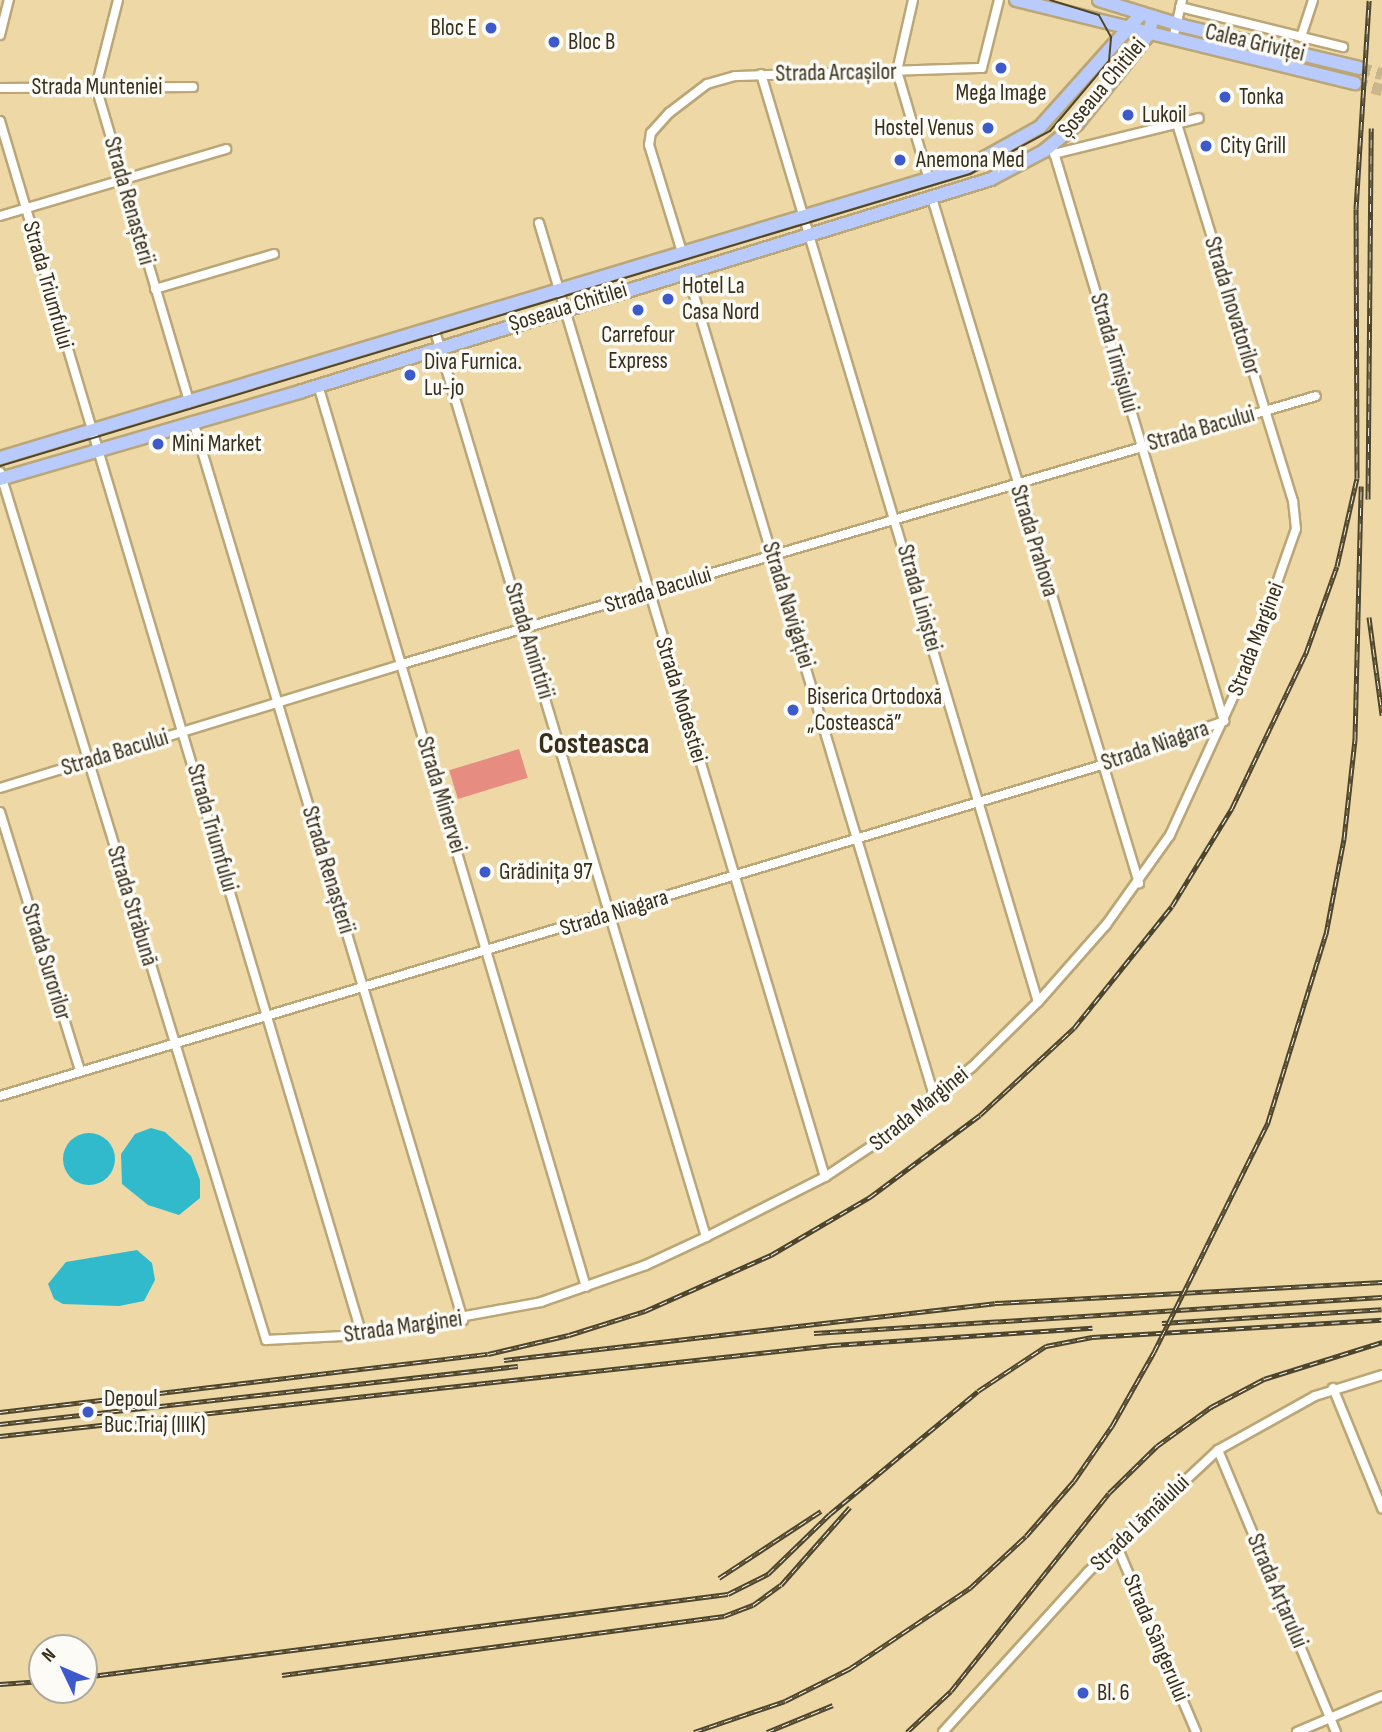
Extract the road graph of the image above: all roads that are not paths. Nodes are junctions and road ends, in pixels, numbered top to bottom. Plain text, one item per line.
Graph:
1 (9, 0) edge
2 (118, 0) edge
3 (914, 0) edge
4 (999, 0) edge
5 (1016, 0) edge
6 (1099, 0) edge
7 (1313, 0) edge
8 (1181, 3) edge
9 (1147, 15) junction
10 (1176, 24) junction
11 (1125, 29) junction
12 (0, 35) edge
13 (1149, 36) junction
14 (1301, 37) junction
15 (1173, 39) junction
16 (1343, 47) dead end
17 (1359, 68) tunnel mouth
18 (897, 71) junction
19 (761, 74) junction
20 (1355, 82) tunnel mouth
21 (96, 87) junction
22 (193, 87) dead end
23 (0, 88) edge
24 (1199, 118) dead end
25 (0, 121) edge
26 (1177, 124) junction
27 (226, 149) dead end
28 (1053, 150) junction
29 (123, 180) junction
30 (929, 180) junction
31 (932, 198) junction
32 (26, 208) junction
33 (0, 216) edge
34 (804, 217) junction
35 (539, 223) dead end
36 (810, 236) junction
37 (682, 253) junction
38 (274, 254) dead end
39 (687, 272) junction
40 (155, 289) junction
41 (559, 291) junction
42 (564, 308) junction
43 (434, 328) junction
44 (440, 347) junction
45 (318, 386) junction
46 (1316, 396) dead end
47 (189, 401) junction
48 (1264, 410) junction
49 (193, 421) junction
50 (92, 431) junction
51 (1141, 446) junction
52 (97, 449) junction
53 (0, 458) edge
54 (1, 476) edge
55 (1016, 483) junction
56 (896, 519) junction
57 (1296, 529) joint
58 (774, 555) junction
59 (648, 593) junction
60 (525, 628) junction
61 (402, 664) junction
62 (277, 702) junction
63 (1224, 721) junction
64 (183, 732) junction
65 (87, 762) junction
66 (1102, 765) junction
67 (0, 788) edge
68 (979, 801) junction
69 (0, 812) edge
70 (857, 837) junction
71 (735, 876) junction
72 (1139, 883) junction
73 (611, 913) junction
74 (488, 952) junction
75 (364, 988) junction
76 (1038, 1002) junction
77 (268, 1016) junction
78 (175, 1044) junction
79 (80, 1071) junction
80 (0, 1096) edge
81 (935, 1100) junction
82 (825, 1177) junction
83 (706, 1237) junction
84 (586, 1287) junction
85 (463, 1320) junction
86 (362, 1335) junction
87 (266, 1340) joint
88 (1382, 1375) edge
89 (1333, 1388) junction
90 (1218, 1451) junction
91 (1382, 1507) edge
92 (1116, 1544) junction
93 (1382, 1696) edge
94 (1330, 1718) junction
95 (943, 1732) edge
96 (1196, 1732) edge
97 (1297, 1732) edge
98 (1336, 1732) edge

1 - 12 street
2 - 21 street
3 - 18 street
4 - 18 street, Strada Arcașilor
5 - 11 main road, Calea Griviței
6 - 9 main road, Calea Griviței
7 - 14 street
8 - 10 street
8 - 14 street
9 - 10 main road, Calea Griviței
9 - 11 main road, Șoseaua Chitilei
9 - 13 main road, Șoseaua Chitilei
10 - 15 street
10 - 17 main road, Calea Griviței
11 - 13 main road, Calea Griviței
11 - 30 main road, Șoseaua Chitilei
13 - 15 main road, Calea Griviței
13 - 28 main road, Șoseaua Chitilei
14 - 16 street
15 - 20 main road, Calea Griviței
18 - 19 street, Strada Arcașilor
18 - 30 street
19 - 34 street
19 - 37 street, Strada Arcașilor
21 - 22 street, Strada Munteniei
21 - 23 street, Strada Munteniei
21 - 29 street, Strada Renașterii
24 - 26 street, Șoseaua Chitilei
25 - 32 street, Strada Triumfului
26 - 28 street, Șoseaua Chitilei
26 - 48 street, Strada Inovatorilor
27 - 29 street
28 - 31 main road, Șoseaua Chitilei
28 - 51 street, Strada Timișului
29 - 32 street
29 - 40 street, Strada Renașterii
30 - 34 main road, Șoseaua Chitilei
31 - 36 main road, Șoseaua Chitilei
31 - 55 street, Strada Prahova
32 - 33 street
32 - 50 street, Strada Triumfului
34 - 36 street, Strada Liniștei
34 - 37 main road, Șoseaua Chitilei
35 - 41 street, Strada Modestiei
36 - 39 main road, Șoseaua Chitilei
36 - 56 street, Strada Liniștei
37 - 41 main road, Șoseaua Chitilei
38 - 40 street
39 - 42 main road, Șoseaua Chitilei
39 - 58 street, Strada Navigației
40 - 47 street, Strada Renașterii
41 - 42 street, Strada Modestiei
41 - 43 main road, Șoseaua Chitilei
42 - 44 main road, Șoseaua Chitilei
42 - 59 street, Strada Modestiei
43 - 44 street, Strada Amintirii
43 - 47 main road, Șoseaua Chitilei
44 - 45 main road, Șoseaua Chitilei
44 - 60 street, Strada Amintirii
45 - 49 main road, Șoseaua Chitilei
45 - 61 street, Strada Minervei
46 - 48 street, Strada Bacului
47 - 50 main road, Șoseaua Chitilei
48 - 51 street, Strada Bacului
48 - 57 street, Strada Inovatorilor
49 - 52 main road, Șoseaua Chitilei
49 - 62 street, Strada Renașterii
50 - 52 street, Strada Triumfului
50 - 53 main road, Șoseaua Chitilei
51 - 55 street, Strada Bacului
51 - 63 street, Strada Timișului
52 - 54 main road, Șoseaua Chitilei
52 - 64 street, Strada Triumfului
54 - 65 street, Strada Străbună
55 - 56 street, Strada Bacului
55 - 66 street, Strada Prahova
56 - 58 street, Strada Bacului
56 - 68 street, Strada Liniștei
57 - 63 street, Strada Marginei
58 - 59 street, Strada Bacului
58 - 70 street, Strada Navigației
59 - 60 street, Strada Bacului
59 - 71 street, Strada Modestiei
60 - 61 street, Strada Bacului
60 - 73 street, Strada Amintirii
61 - 62 street, Strada Bacului
61 - 74 street, Strada Minervei
62 - 64 street, Strada Bacului
62 - 75 street, Strada Renașterii
63 - 66 street, Strada Niagara
63 - 72 street, Strada Marginei
64 - 65 street, Strada Bacului
64 - 77 street, Strada Triumfului
65 - 67 street, Strada Bacului
65 - 78 street, Strada Străbună
66 - 68 street, Strada Niagara
66 - 72 street, Strada Prahova
68 - 70 street, Strada Niagara
68 - 76 street, Strada Liniștei
69 - 79 street, Strada Surorilor
70 - 71 street, Strada Niagara
70 - 81 street, Strada Navigației
71 - 73 street, Strada Niagara
71 - 82 street, Strada Modestiei
72 - 76 street, Strada Marginei
73 - 74 street, Strada Niagara
73 - 83 street, Strada Amintirii
74 - 75 street, Strada Niagara
74 - 84 street, Strada Minervei
75 - 77 street, Strada Niagara
75 - 85 street, Strada Renașterii
76 - 81 street, Strada Marginei
77 - 78 street, Strada Niagara
77 - 86 street, Strada Triumfului
78 - 79 street, Strada Niagara
78 - 87 street, Strada Străbună
79 - 80 street, Strada Niagara
81 - 82 street, Strada Marginei
82 - 83 street, Strada Marginei
83 - 84 street, Strada Marginei
84 - 85 street, Strada Marginei
85 - 86 street, Strada Marginei
86 - 87 street, Strada Marginei
88 - 89 street, Strada Lămâiului
89 - 90 street, Strada Lămâiului
89 - 91 street
90 - 92 street, Strada Lămâiului
90 - 94 street, Strada Arțarului
92 - 95 street, Strada Lămâiului
92 - 96 street, Strada Sângerului
93 - 94 street
94 - 97 street
94 - 98 street, Strada Arțarului

